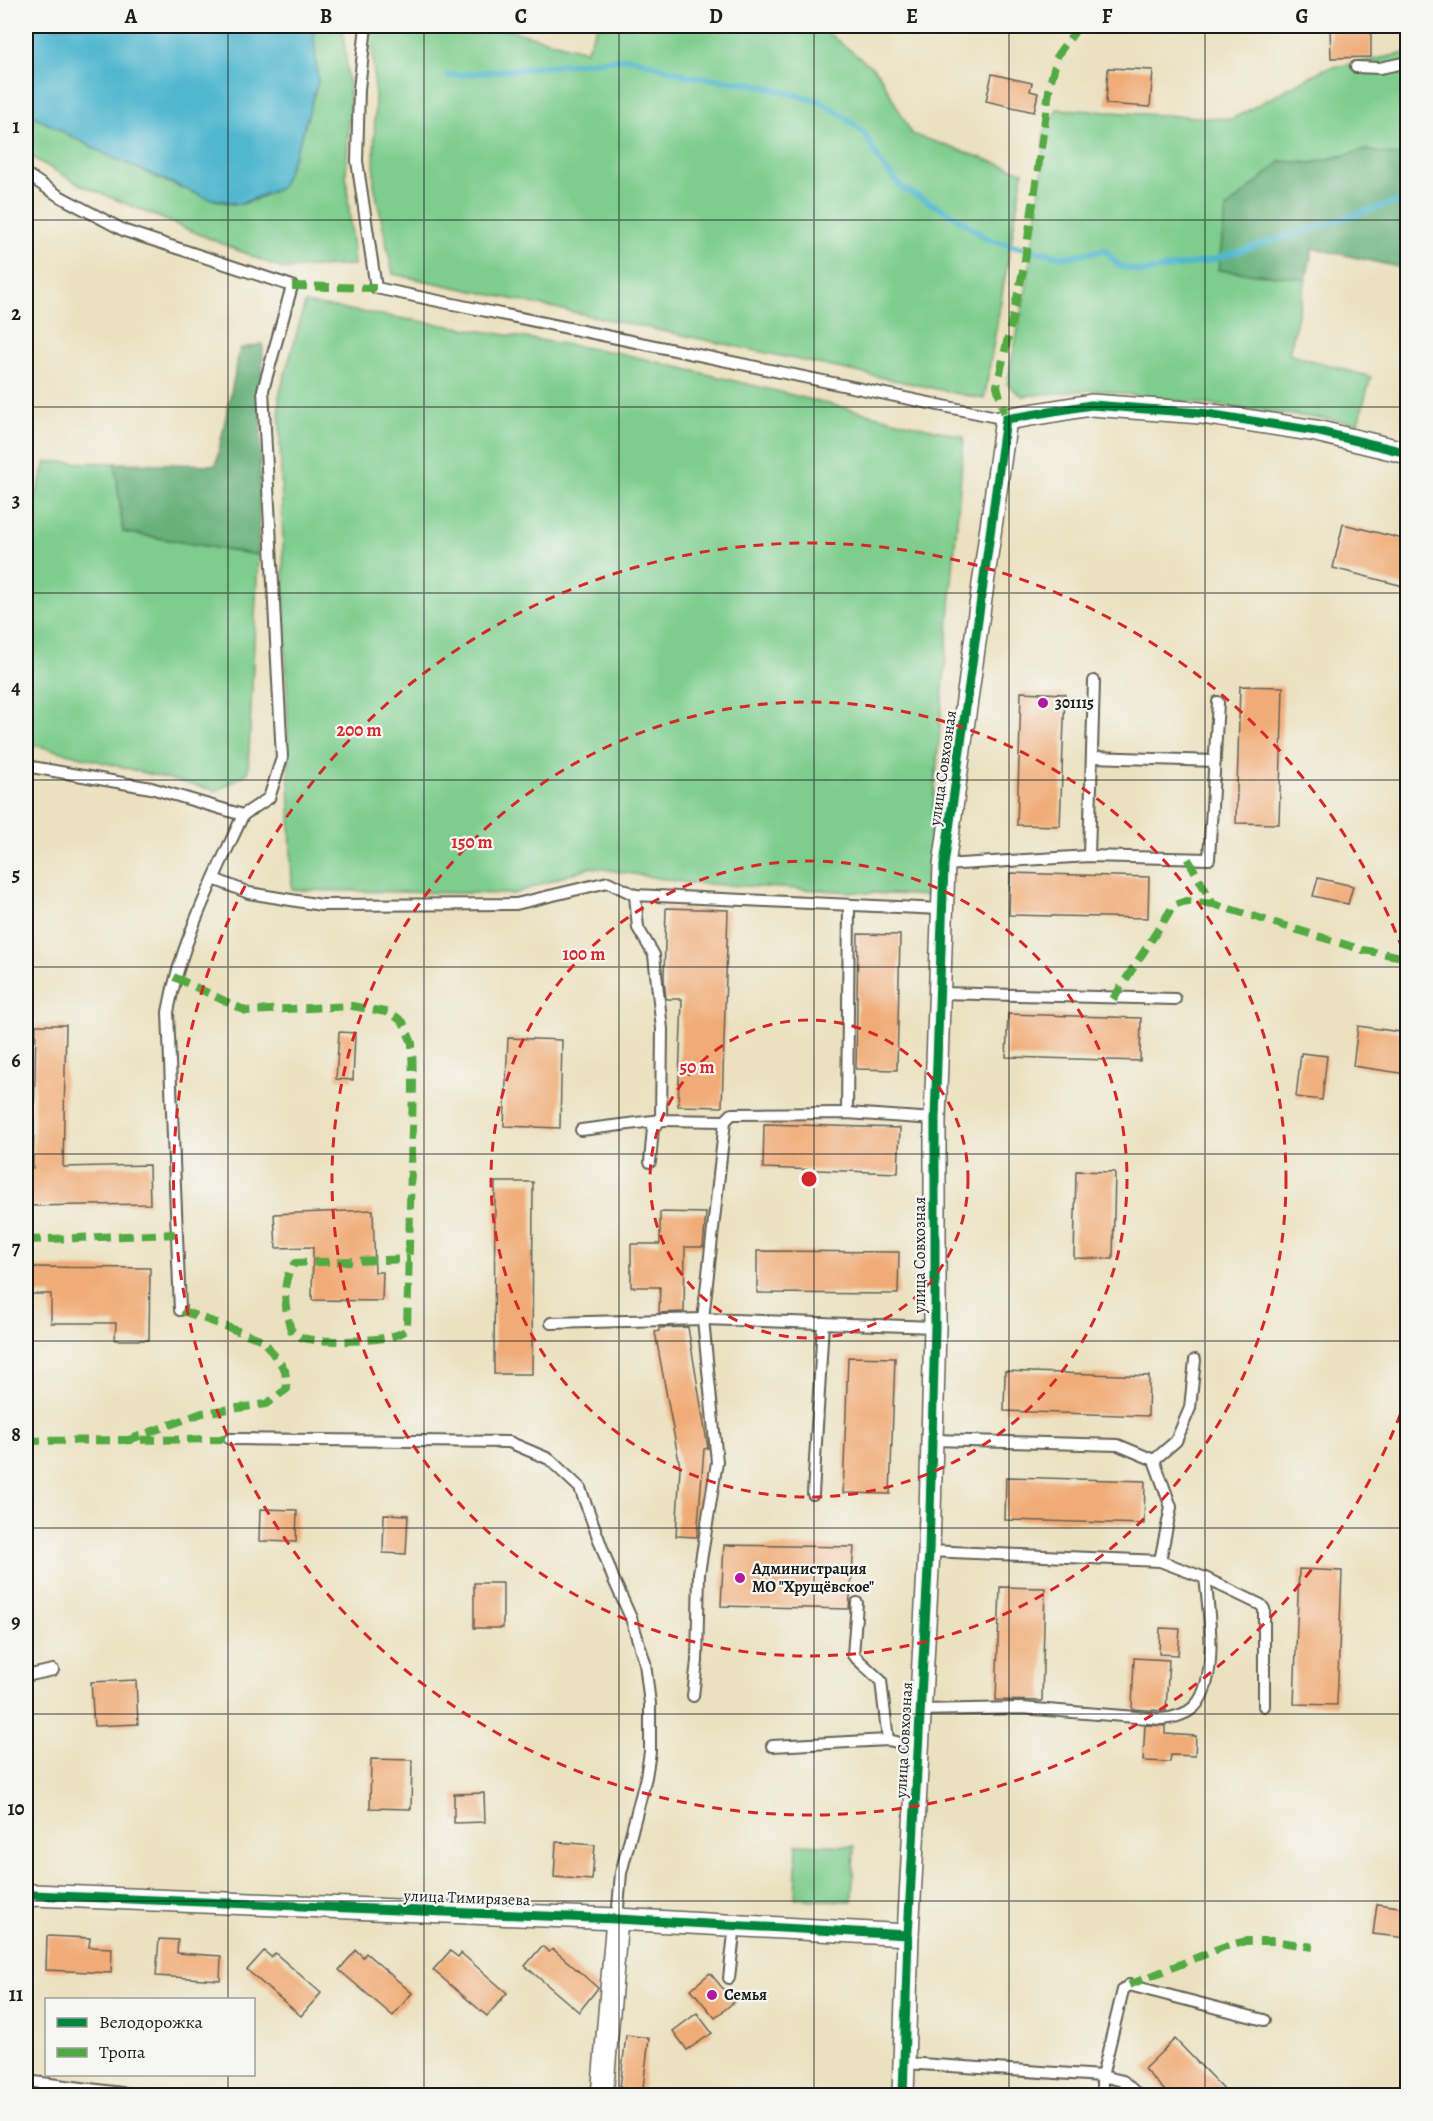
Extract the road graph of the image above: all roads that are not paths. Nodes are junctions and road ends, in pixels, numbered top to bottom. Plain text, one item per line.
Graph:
1 (366, 26) edge
2 (1407, 62) edge
3 (1356, 67) dead end
4 (26, 174) edge
5 (1006, 419) junction
6 (1407, 453) edge
7 (1094, 681) dead end
8 (1218, 702) dead end
9 (1092, 757) junction
10 (1215, 761) junction
11 (26, 766) edge
12 (243, 815) junction
13 (1089, 856) junction
14 (944, 865) junction
15 (214, 879) junction
16 (636, 895) junction
17 (849, 905) junction
18 (941, 909) junction
19 (941, 993) junction
20 (1175, 999) dead end
21 (847, 1113) junction
22 (935, 1119) junction
23 (661, 1120) junction
24 (725, 1121) junction
25 (582, 1130) dead end
26 (650, 1162) dead end
27 (180, 1311) dead end
28 (703, 1319) junction
29 (551, 1323) dead end
30 (823, 1323) junction
31 (935, 1327) junction
32 (1195, 1360) dead end
33 (230, 1439) dead end
34 (932, 1440) junction
35 (1154, 1460) junction
36 (813, 1494) dead end
37 (929, 1551) junction
38 (1160, 1561) junction
39 (1204, 1578) junction
40 (857, 1603) dead end
41 (53, 1670) dead end
42 (26, 1676) edge
43 (693, 1696) dead end
44 (1264, 1707) dead end
45 (920, 1710) junction
46 (888, 1740) junction
47 (772, 1746) dead end
48 (918, 1747) junction
49 (26, 1898) edge
50 (617, 1919) junction
51 (735, 1926) junction
52 (908, 1935) junction
53 (729, 1978) dead end
54 (1264, 2020) dead end
55 (905, 2063) junction
56 (1102, 2076) junction
57 (26, 2081) edge
58 (145, 2096) edge
59 (602, 2096) edge
60 (903, 2096) edge
61 (1102, 2096) edge
62 (1139, 2096) edge

1 - 5 lane
2 - 3 lane
4 - 12 lane
5 - 6 street
5 - 14 street, улица Совхозная
7 - 9 lane
8 - 10 lane
9 - 10 lane
9 - 13 lane
10 - 13 lane
11 - 12 lane
12 - 15 lane
13 - 14 lane
14 - 18 street, улица Совхозная
15 - 16 lane
15 - 27 lane
16 - 17 lane
16 - 23 lane
17 - 18 lane
17 - 21 lane
18 - 19 street, улица Совхозная
19 - 20 lane
19 - 22 street, улица Совхозная
21 - 22 lane
21 - 24 lane
22 - 31 street, улица Совхозная
23 - 24 lane
23 - 25 lane
23 - 26 lane
24 - 28 lane
28 - 29 lane
28 - 30 lane
28 - 43 lane
30 - 31 lane
30 - 36 lane
31 - 34 street, улица Совхозная
32 - 35 lane
33 - 50 lane
34 - 35 lane
34 - 37 street, улица Совхозная
35 - 38 lane
37 - 38 lane
37 - 45 street, улица Совхозная
38 - 39 lane
39 - 44 lane
39 - 45 lane
40 - 46 lane
41 - 42 lane
45 - 48 street, улица Совхозная
46 - 47 lane
46 - 48 lane
48 - 52 street, улица Совхозная
49 - 50 street, улица Тимирязева
50 - 51 street, улица Тимирязева
50 - 59 street
51 - 52 street, улица Тимирязева
51 - 53 lane
52 - 55 street, улица Совхозная
54 - 56 lane
55 - 56 lane
55 - 60 street, улица Совхозная
56 - 61 lane
56 - 62 lane
57 - 58 lane

